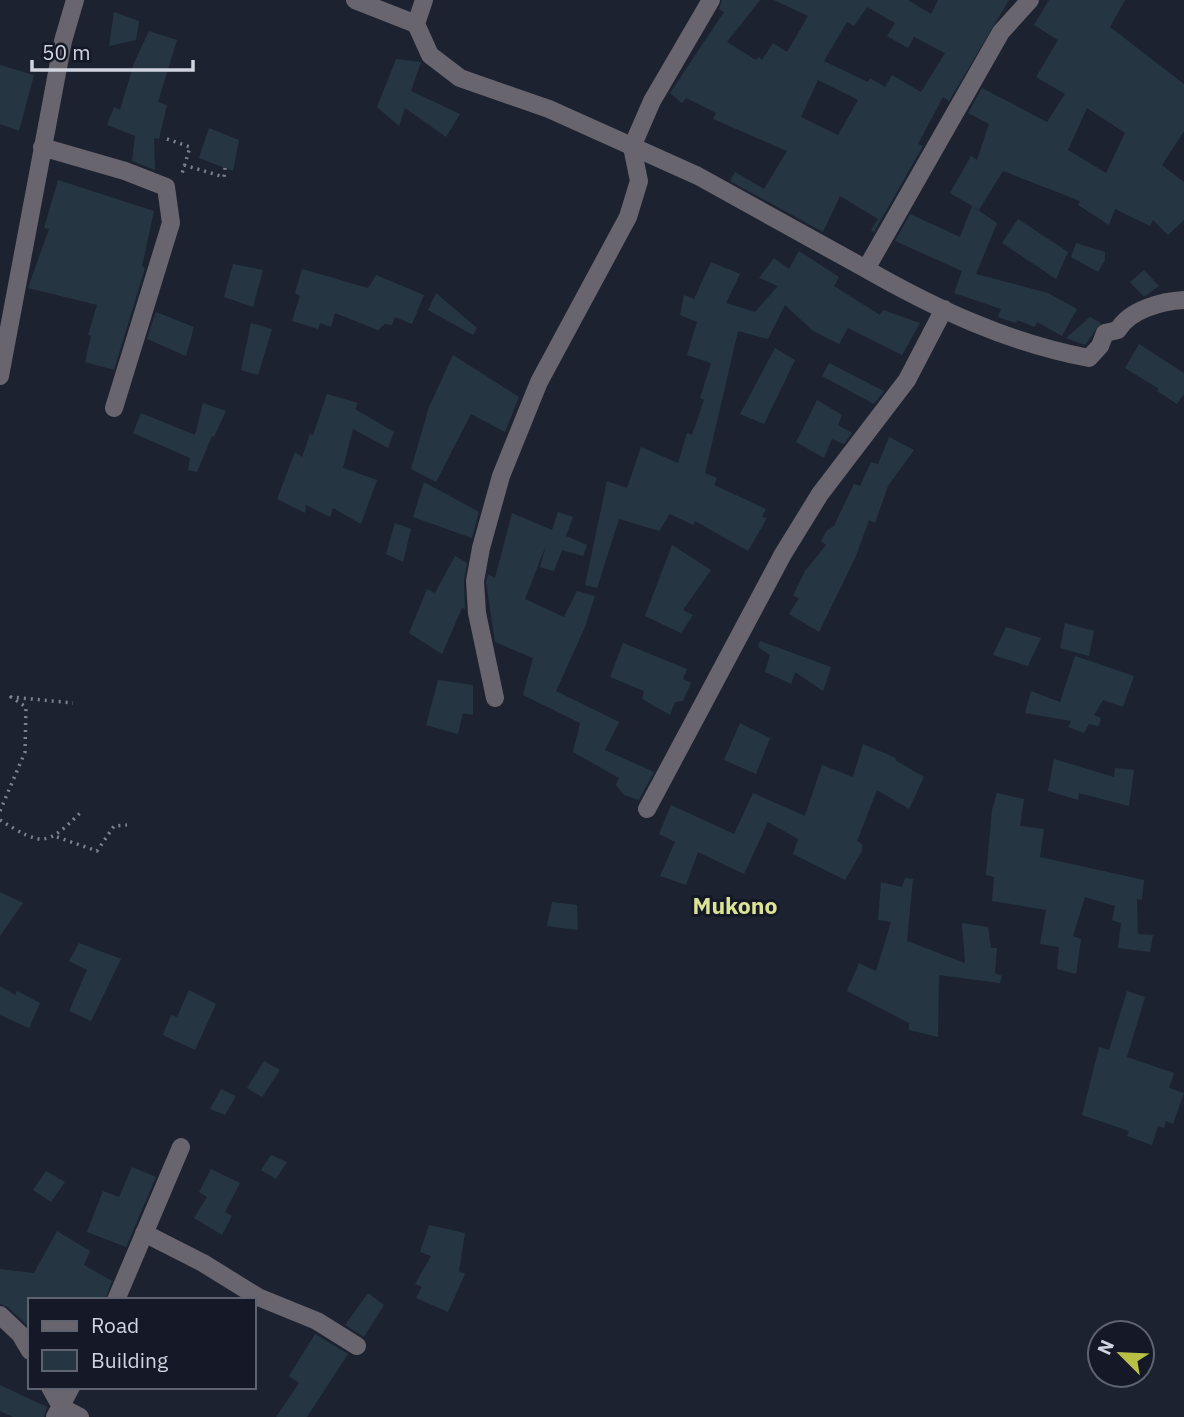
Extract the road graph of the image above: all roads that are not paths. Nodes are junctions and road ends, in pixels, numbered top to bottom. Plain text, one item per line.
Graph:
1 (75, 0) edge
2 (355, 0) edge
3 (424, 0) edge
4 (711, 0) edge
5 (1030, 0) edge
6 (416, 24) junction
7 (42, 147) junction
8 (632, 147) junction
9 (866, 269) junction
10 (1184, 300) edge
11 (944, 309) junction
12 (0, 376) edge
13 (114, 408) dead end
14 (495, 698) dead end
15 (647, 809) dead end
16 (181, 1147) dead end
17 (144, 1233) junction
18 (117, 1298) edge
19 (0, 1315) edge
20 (357, 1346) dead end
21 (28, 1348) edge
22 (51, 1389) edge
23 (70, 1389) edge
24 (58, 1412) edge
25 (80, 1417) edge

1 - 7 street
2 - 6 street
3 - 6 street
4 - 8 street
5 - 9 street
6 - 8 street
7 - 12 street
7 - 13 street
8 - 9 street
8 - 14 street
9 - 11 street
10 - 11 street
11 - 15 street
16 - 17 street
17 - 18 street
17 - 20 street
19 - 21 street
22 - 24 street
23 - 24 street
24 - 25 street

